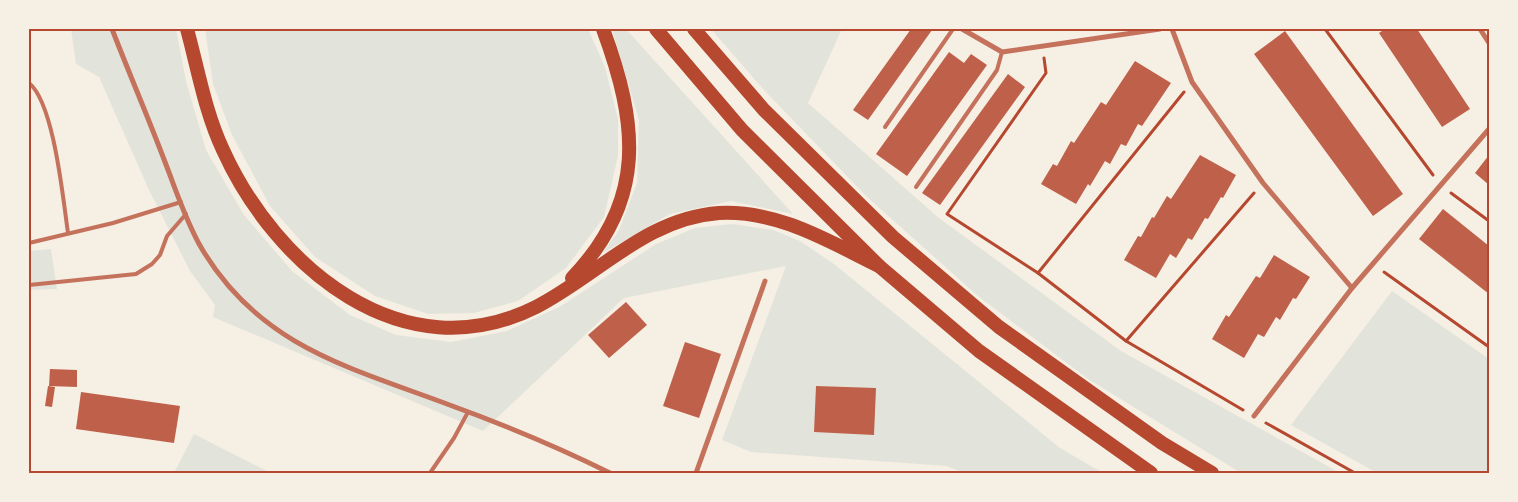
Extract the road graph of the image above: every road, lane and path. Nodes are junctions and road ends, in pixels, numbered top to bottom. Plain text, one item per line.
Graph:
1 (112, 29) edge
2 (187, 29) edge
3 (196, 29) edge
4 (603, 29) edge
5 (656, 29) edge
6 (694, 29) edge
7 (953, 29) edge
8 (962, 29) edge
9 (1160, 29) edge
10 (1172, 29) edge
11 (1325, 29) edge
12 (1480, 29) edge
13 (1489, 43) edge
14 (1043, 45) junction
15 (1002, 52) junction
16 (196, 63) junction
17 (1192, 82) junction
18 (29, 83) edge
19 (885, 127) dead end
20 (1489, 129) edge
21 (1263, 183) junction
22 (1440, 185) junction
23 (916, 187) dead end
24 (181, 202) junction
25 (186, 214) junction
26 (1489, 221) edge
27 (68, 233) junction
28 (29, 243) edge
29 (1372, 263) junction
30 (880, 266) junction
31 (1038, 273) junction
32 (765, 281) dead end
33 (29, 285) edge
34 (1352, 288) junction
35 (555, 296) junction
36 (1126, 341) junction
37 (1489, 347) edge
38 (468, 412) junction
39 (1254, 416) junction
40 (430, 473) edge
41 (610, 473) edge
42 (696, 473) edge
43 (1151, 473) edge
44 (1212, 473) edge
45 (1355, 473) edge

1 - 24 street
2 - 16 highway
3 - 16 highway
4 - 35 highway
5 - 30 highway
6 - 44 highway
7 - 19 lane
8 - 15 street
9 - 14 street
10 - 17 street
11 - 22 path
12 - 13 street
14 - 15 street
14 - 31 path
15 - 23 lane
16 - 35 highway
17 - 21 street
17 - 31 path
18 - 27 lane
20 - 22 street
21 - 34 street
21 - 36 path
22 - 26 path
22 - 29 street
24 - 25 street
24 - 27 lane
25 - 33 lane
25 - 38 street
27 - 28 lane
29 - 34 street
29 - 37 path
30 - 35 highway
30 - 43 highway
31 - 36 path
32 - 42 street
34 - 39 street
36 - 39 path
38 - 40 lane
38 - 41 street
39 - 45 path

